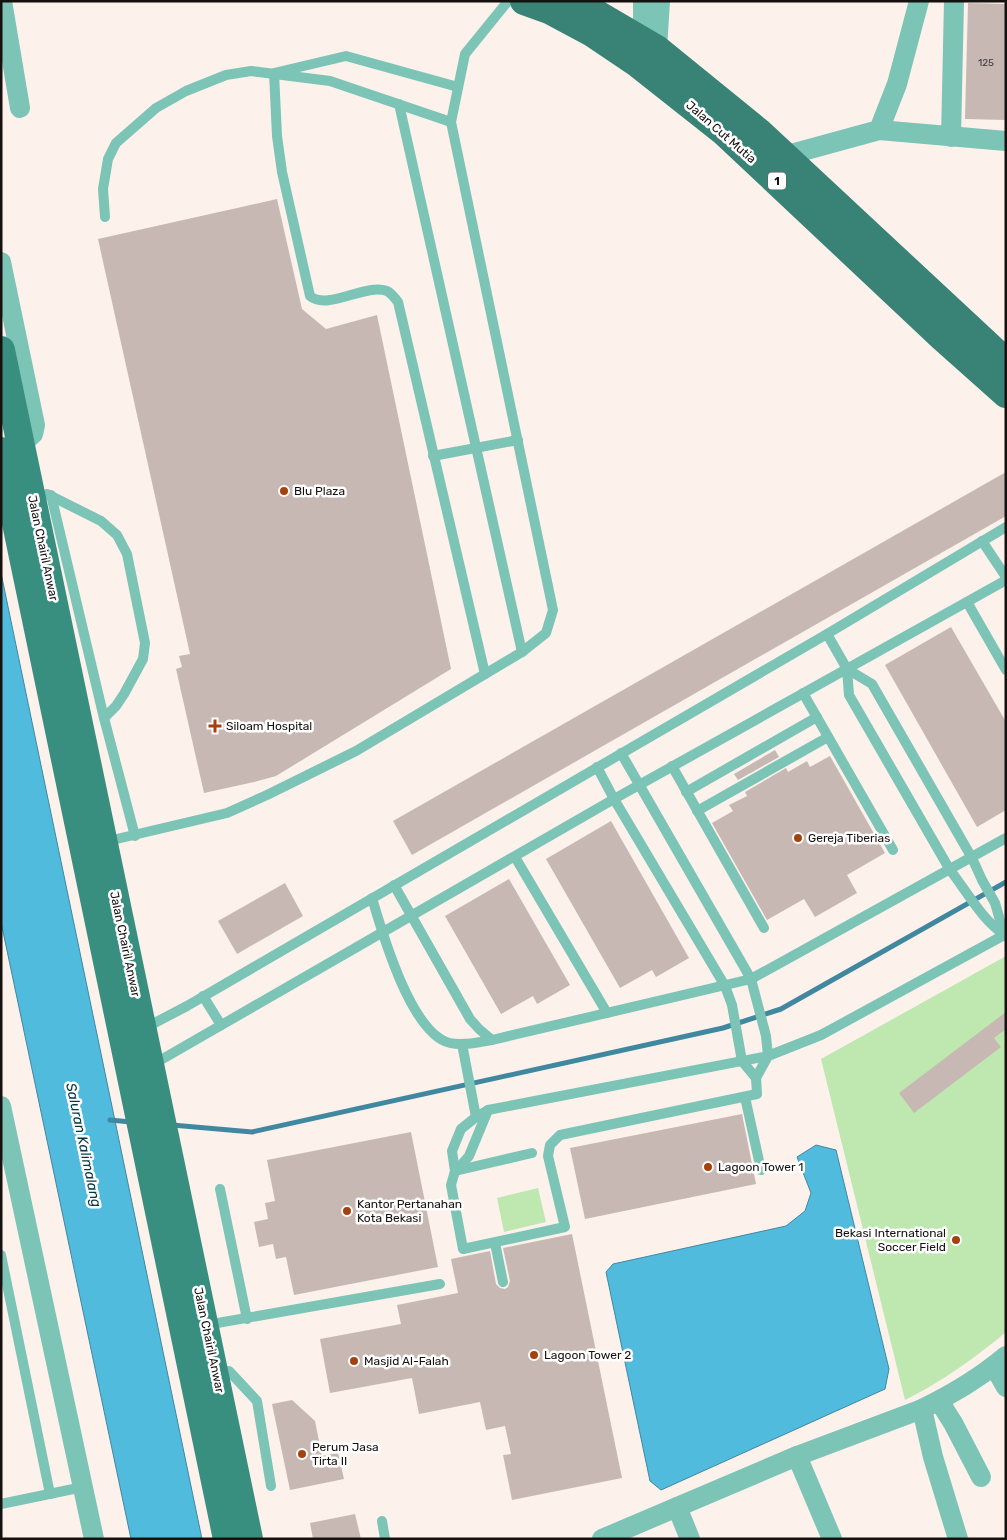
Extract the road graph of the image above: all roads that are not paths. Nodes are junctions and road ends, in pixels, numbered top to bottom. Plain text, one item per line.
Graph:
1 (2, 1) edge
2 (508, 1) edge
3 (524, 1) edge
4 (575, 1) edge
5 (644, 1) edge
6 (660, 1) edge
7 (919, 1) edge
8 (954, 1) edge
9 (650, 45) junction
10 (274, 74) junction
11 (458, 87) junction
12 (399, 104) junction
13 (20, 108) dead end
14 (451, 122) junction
15 (879, 130) junction
16 (951, 137) junction
17 (1006, 141) edge
18 (784, 156) junction
19 (105, 217) dead end
20 (1, 262) edge
21 (1, 350) edge
22 (1002, 354) edge
23 (1006, 394) edge
24 (518, 440) junction
25 (8, 449) edge
26 (476, 449) junction
27 (433, 456) junction
28 (40, 491) junction
29 (1006, 527) edge
30 (982, 541) junction
31 (1006, 578) edge
32 (967, 602) junction
33 (827, 634) junction
34 (522, 652) junction
35 (847, 669) junction
36 (1006, 670) edge
37 (485, 674) junction
38 (803, 693) junction
39 (817, 717) junction
40 (104, 718) junction
41 (828, 737) junction
42 (621, 753) junction
43 (672, 766) junction
44 (597, 767) junction
45 (639, 785) junction
46 (686, 792) junction
47 (614, 799) junction
48 (697, 811) junction
49 (135, 836) junction
50 (1006, 838) edge
51 (94, 845) junction
52 (893, 850) dead end
53 (516, 857) junction
54 (972, 858) junction
55 (950, 870) junction
56 (394, 885) junction
57 (372, 898) junction
58 (413, 915) junction
59 (764, 928) dead end
60 (382, 933) junction
61 (1005, 935) edge
62 (751, 979) junction
63 (725, 986) junction
64 (203, 996) junction
65 (607, 1013) junction
66 (220, 1025) junction
67 (143, 1029) junction
68 (492, 1040) junction
69 (462, 1044) junction
70 (768, 1056) junction
71 (742, 1061) junction
72 (151, 1066) junction
73 (756, 1078) junction
74 (744, 1097) junction
75 (146, 1098) junction
76 (1, 1106) edge
77 (488, 1110) junction
78 (476, 1116) junction
79 (532, 1153) dead end
80 (761, 1170) dead end
81 (455, 1171) junction
82 (220, 1189) dead end
83 (495, 1243) junction
84 (1, 1255) edge
85 (504, 1282) dead end
86 (440, 1284) dead end
87 (248, 1319) junction
88 (194, 1327) junction
89 (1000, 1361) edge
90 (216, 1374) junction
91 (1006, 1387) edge
92 (930, 1405) junction
93 (797, 1456) junction
94 (981, 1477) dead end
95 (271, 1486) dead end
96 (83, 1487) junction
97 (50, 1494) junction
98 (1, 1504) edge
99 (676, 1507) junction
100 (382, 1521) dead end
101 (94, 1539) edge
102 (227, 1539) edge
103 (249, 1539) edge
104 (385, 1539) edge
105 (602, 1539) edge
106 (690, 1539) edge
107 (832, 1539) edge
108 (958, 1539) edge

1 - 13 street
2 - 11 lane
3 - 23 highway, Jalan Cut Mutia / 1
4 - 9 highway, Jalan Cut Mutia / 1
5 - 9 street
6 - 9 street
7 - 15 street
8 - 16 street
9 - 18 highway, Jalan Cut Mutia / 1
10 - 11 lane
10 - 12 lane
10 - 19 lane
10 - 27 lane
11 - 14 lane
12 - 14 lane
12 - 26 lane
14 - 24 lane
15 - 16 street
15 - 18 street
16 - 17 street
18 - 22 highway, Jalan Cut Mutia / 1
20 - 25 street
21 - 25 main road, Jalan Chairil Anwar
24 - 26 lane
24 - 34 lane
25 - 28 main road, Jalan Chairil Anwar
25 - 51 main road, Jalan Chairil Anwar
26 - 27 lane
26 - 34 lane
27 - 37 lane
28 - 40 lane
28 - 40 lane
28 - 51 main road, Jalan Chairil Anwar
29 - 30 lane
30 - 31 lane
30 - 33 lane
31 - 32 lane
32 - 35 lane
32 - 36 lane
33 - 35 lane
33 - 42 lane
34 - 37 lane
35 - 38 lane
35 - 54 lane
35 - 55 lane
37 - 49 lane
38 - 39 lane
38 - 43 lane
39 - 41 lane
39 - 46 lane
40 - 49 lane
41 - 48 lane
41 - 52 lane
42 - 44 lane
42 - 45 lane
43 - 45 lane
43 - 46 lane
44 - 47 lane
44 - 56 lane
45 - 47 lane
45 - 62 lane
46 - 48 lane
47 - 53 lane
47 - 63 lane
48 - 59 lane
49 - 51 lane
50 - 54 lane
51 - 67 main road, Jalan Chairil Anwar
51 - 75 main road, Jalan Chairil Anwar
53 - 58 lane
53 - 65 lane
54 - 55 lane
54 - 61 lane
55 - 61 lane
55 - 62 lane
56 - 57 lane
56 - 58 lane
57 - 60 lane
57 - 64 lane
58 - 60 lane
58 - 68 lane
60 - 66 lane
60 - 69 lane
61 - 70 lane
62 - 63 lane
62 - 70 lane
63 - 65 lane
63 - 71 lane
64 - 66 lane
64 - 67 lane
65 - 68 lane
66 - 72 lane
67 - 72 main road, Jalan Chairil Anwar
68 - 69 lane
69 - 78 lane
70 - 71 lane
70 - 73 lane
71 - 73 lane
71 - 77 lane
72 - 75 main road, Jalan Chairil Anwar
73 - 74 lane
74 - 80 lane
74 - 83 lane
75 - 88 main road, Jalan Chairil Anwar
76 - 96 street
77 - 78 lane
77 - 81 lane
78 - 81 lane
79 - 81 lane
81 - 83 lane
82 - 87 lane
83 - 85 lane
84 - 97 lane
86 - 87 lane
87 - 88 lane
88 - 90 main road, Jalan Chairil Anwar
88 - 102 main road, Jalan Chairil Anwar
89 - 91 street
89 - 92 street
90 - 95 lane
90 - 103 main road, Jalan Chairil Anwar
92 - 93 street
92 - 94 street
92 - 108 street
93 - 99 street
93 - 107 street
96 - 97 lane
96 - 101 street
97 - 98 lane
99 - 105 street
99 - 106 street
100 - 104 lane

